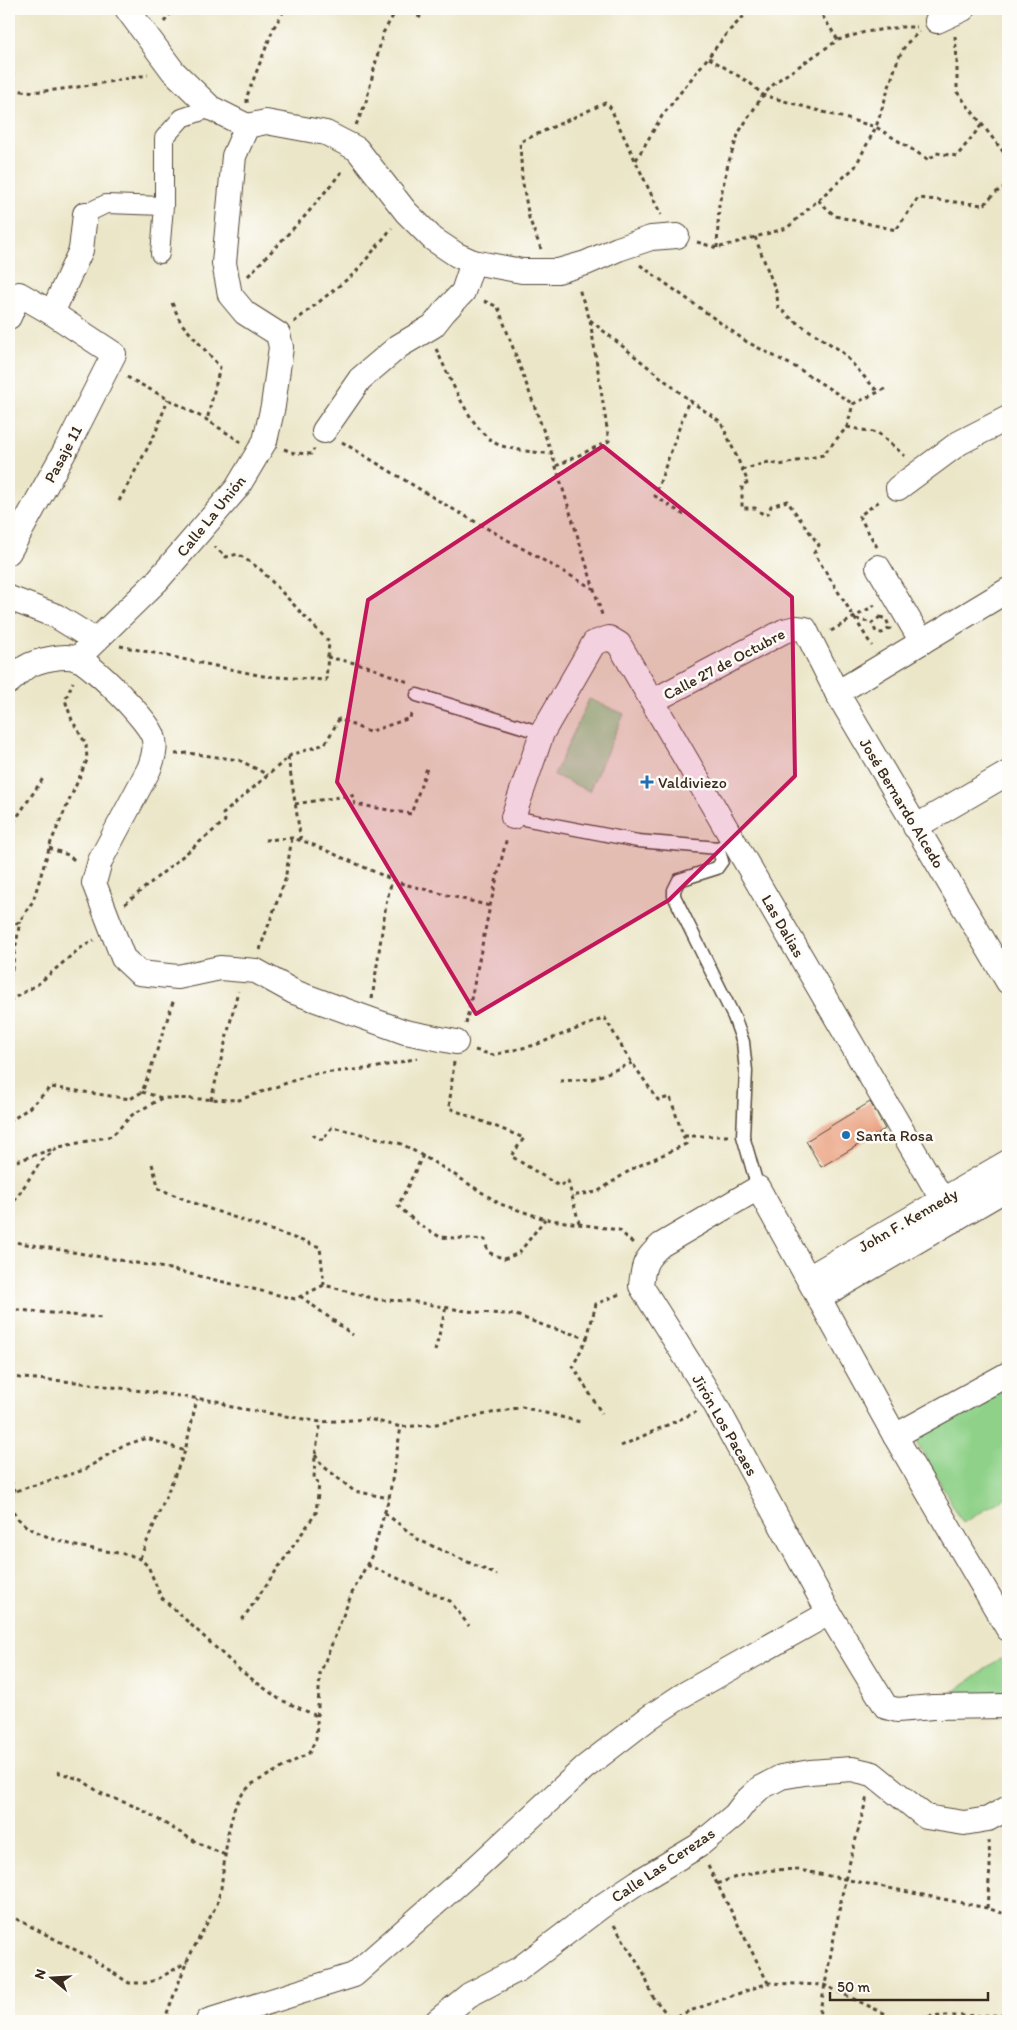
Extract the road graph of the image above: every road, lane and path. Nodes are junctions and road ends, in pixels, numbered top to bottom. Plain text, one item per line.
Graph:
1 (11, 9) edge
2 (126, 9) edge
3 (285, 9) edge
4 (396, 9) edge
5 (403, 9) edge
6 (751, 9) edge
7 (818, 9) edge
8 (951, 15) edge
9 (424, 19) dead end
10 (838, 40) junction
11 (709, 58) junction
12 (173, 71) junction
13 (763, 95) junction
14 (211, 108) junction
15 (983, 123) junction
16 (247, 126) junction
17 (876, 127) junction
18 (353, 148) junction
19 (1008, 158) edge
20 (636, 161) junction
21 (1008, 185) edge
22 (818, 200) junction
23 (164, 206) junction
24 (406, 212) junction
25 (86, 214) joint
26 (674, 236) joint
27 (755, 237) junction
28 (618, 249) junction
29 (160, 254) dead end
30 (225, 256) junction
31 (474, 262) junction
32 (561, 269) junction
33 (463, 292) junction
34 (172, 303) dead end
35 (52, 313) junction
36 (9, 317) edge
37 (590, 320) junction
38 (427, 330) junction
39 (278, 334) junction
40 (111, 361) junction
41 (885, 389) dead end
42 (878, 392) junction
43 (168, 399) junction
44 (689, 400) junction
45 (853, 404) junction
46 (1008, 418) edge
47 (207, 420) junction
48 (847, 427) junction
49 (324, 431) junction
50 (262, 447) junction
51 (552, 454) junction
52 (556, 466) junction
53 (742, 470) junction
54 (921, 471) junction
55 (898, 488) joint
56 (118, 501) dead end
57 (684, 515) dead end
58 (199, 533) junction
59 (9, 552) edge
60 (878, 567) joint
61 (594, 589) junction
62 (1008, 590) edge
63 (9, 598) edge
64 (878, 603) dead end
65 (855, 618) junction
66 (872, 623) junction
67 (796, 628) joint
68 (830, 632) dead end
69 (608, 638) junction
70 (96, 640) junction
71 (922, 642) junction
72 (327, 658) junction
73 (82, 662) junction
74 (884, 664) junction
75 (9, 682) edge
76 (836, 693) junction
77 (417, 695) junction
78 (653, 701) junction
79 (542, 733) junction
80 (154, 755) junction
81 (288, 757) junction
82 (428, 765) dead end
83 (1008, 773) edge
84 (268, 775) junction
85 (44, 777) dead end
86 (295, 804) junction
87 (512, 817) junction
88 (915, 827) junction
89 (9, 829) edge
90 (292, 838) junction
91 (266, 840) dead end
92 (301, 841) junction
93 (725, 844) junction
94 (49, 848) junction
95 (392, 880) junction
96 (94, 883) junction
97 (490, 906) junction
98 (20, 921) junction
99 (110, 924) junction
100 (9, 929) edge
101 (256, 971) junction
102 (178, 977) junction
103 (1008, 982) edge
104 (9, 986) edge
105 (9, 1001) edge
106 (369, 1019) junction
107 (429, 1035) junction
108 (456, 1042) junction
109 (632, 1063) junction
110 (560, 1081) dead end
111 (142, 1092) junction
112 (162, 1098) junction
113 (211, 1100) junction
114 (9, 1122) edge
115 (312, 1135) dead end
116 (684, 1136) junction
117 (743, 1136) junction
118 (59, 1147) junction
119 (423, 1156) junction
120 (17, 1161) dead end
121 (1008, 1162) edge
122 (152, 1164) dead end
123 (758, 1188) junction
124 (1008, 1188) edge
125 (571, 1196) junction
126 (948, 1210) junction
127 (9, 1216) edge
128 (545, 1219) junction
129 (579, 1223) junction
130 (9, 1241) edge
131 (648, 1257) junction
132 (324, 1285) junction
133 (641, 1286) junction
134 (814, 1288) junction
135 (300, 1296) junction
136 (446, 1307) junction
137 (9, 1308) edge
138 (102, 1318) dead end
139 (353, 1335) dead end
140 (587, 1338) junction
141 (435, 1351) dead end
142 (1008, 1374) edge
143 (9, 1377) edge
144 (197, 1399) junction
145 (715, 1404) junction
146 (602, 1414) dead end
147 (321, 1422) junction
148 (580, 1422) dead end
149 (402, 1427) junction
150 (894, 1436) junction
151 (621, 1446) dead end
152 (185, 1451) junction
153 (315, 1455) junction
154 (9, 1473) edge
155 (14, 1490) junction
156 (9, 1493) edge
157 (389, 1498) junction
158 (385, 1512) junction
159 (140, 1558) junction
160 (367, 1565) junction
161 (498, 1575) dead end
162 (829, 1613) junction
163 (242, 1620) dead end
164 (470, 1626) dead end
165 (1008, 1629) edge
166 (1008, 1706) edge
167 (316, 1716) junction
168 (57, 1772) dead end
169 (873, 1774) junction
170 (998, 1813) edge
171 (698, 1846) junction
172 (225, 1855) junction
173 (845, 1880) junction
174 (716, 1884) junction
175 (602, 1906) junction
176 (988, 1908) junction
177 (9, 1915) edge
178 (1008, 1915) edge
179 (187, 1962) junction
180 (768, 1983) junction
181 (824, 1985) junction
182 (987, 2014) junction
183 (1008, 2015) edge
184 (670, 2018) junction
185 (893, 2019) edge
186 (164, 2021) edge
187 (208, 2021) edge
188 (437, 2021) edge
189 (662, 2021) edge
190 (818, 2021) edge
191 (985, 2021) edge

1 - 12 path
2 - 12 street
3 - 16 path
4 - 18 path
5 - 9 path
6 - 11 path
7 - 10 path
8 - 15 path
10 - 13 path
10 - 17 path
11 - 13 path
11 - 20 path
12 - 14 street
13 - 17 path
13 - 27 path
14 - 16 street
14 - 23 street
15 - 17 path
15 - 19 path
16 - 18 street
16 - 30 street
17 - 22 path
18 - 24 street
18 - 30 path
20 - 26 path
20 - 32 path
21 - 22 path
22 - 27 path
23 - 25 street
23 - 29 street
24 - 31 street
24 - 39 path
25 - 35 street
26 - 28 street
27 - 42 path
28 - 32 street
28 - 45 path
30 - 39 street
31 - 32 street
31 - 33 street
32 - 37 path
33 - 38 street
33 - 51 path
34 - 47 path
35 - 36 street
35 - 40 street
37 - 44 path
37 - 52 path
38 - 49 street
38 - 51 path
39 - 50 street, Calle La Unión
40 - 43 path
40 - 59 street, Pasaje 11
41 - 42 path
42 - 45 path
43 - 47 path
43 - 56 path
44 - 53 path
44 - 57 path
45 - 48 path
46 - 54 street
47 - 50 path
48 - 53 path
48 - 54 path
49 - 50 path
49 - 61 path
50 - 58 street, Calle La Unión
51 - 52 path
52 - 61 path
53 - 65 path
54 - 55 street
55 - 60 path
58 - 70 street, Calle La Unión
58 - 72 path
60 - 71 street
61 - 69 path
62 - 71 street
63 - 70 street
64 - 65 path
65 - 66 path
65 - 68 path
65 - 74 path
66 - 66 path
67 - 76 street, José Bernardo Alcedo
67 - 78 street, Calle 27 de Octubre
69 - 78 street, Las Dalias
69 - 79 street
70 - 72 path
70 - 73 street, Calle La Unión
71 - 74 street
72 - 77 path
73 - 75 street
73 - 80 street
73 - 94 path
74 - 76 street
76 - 88 street, José Bernardo Alcedo
77 - 79 lane
77 - 81 path
78 - 93 street, Las Dalias
79 - 87 street
80 - 84 path
80 - 96 street
81 - 84 path
81 - 86 path
82 - 86 path
83 - 88 street
84 - 99 path
85 - 89 path
86 - 92 path
87 - 93 lane
87 - 97 path
88 - 103 street, José Bernardo Alcedo
90 - 91 path
90 - 92 path
90 - 101 path
92 - 95 path
93 - 117 lane
93 - 126 street, Las Dalias
94 - 96 path
94 - 98 path
95 - 97 path
95 - 106 path
96 - 99 street
97 - 108 path
98 - 100 path
98 - 104 path
99 - 102 street
99 - 105 path
101 - 102 street
101 - 106 street
101 - 113 path
102 - 111 path
106 - 107 street
107 - 108 street
107 - 113 path
108 - 109 path
108 - 125 path
109 - 110 path
109 - 116 path
111 - 112 path
111 - 114 path
112 - 113 path
112 - 118 path
115 - 119 path
116 - 117 path
116 - 125 path
117 - 123 lane
118 - 120 path
118 - 127 path
119 - 128 path
119 - 128 path
121 - 126 street, John F. Kennedy
122 - 132 path
123 - 131 street
123 - 134 street
124 - 126 street, John F. Kennedy
125 - 129 path
126 - 134 street, John F. Kennedy
128 - 129 path
129 - 131 path
130 - 135 path
131 - 133 street
132 - 135 path
132 - 136 path
133 - 140 path
133 - 145 street, Jirón Los Pacaes
134 - 150 street
135 - 139 path
136 - 140 path
136 - 141 path
137 - 138 path
140 - 146 path
142 - 150 street
143 - 144 path
144 - 147 path
144 - 152 path
145 - 151 path
145 - 162 street, Jirón Los Pacaes
147 - 149 path
147 - 153 path
148 - 149 path
149 - 157 path
150 - 165 street
152 - 155 path
152 - 159 path
153 - 157 path
153 - 163 path
154 - 155 path
155 - 156 path
155 - 159 path
157 - 158 path
158 - 160 path
158 - 161 path
159 - 167 path
160 - 164 path
160 - 167 path
162 - 166 street, Jirón Los Pacaes
162 - 187 street
167 - 172 path
168 - 172 path
169 - 170 street, Calle Las Cerezas
169 - 171 street, Calle Las Cerezas
169 - 173 path
170 - 176 path
171 - 174 path
171 - 175 street, Calle Las Cerezas
172 - 179 path
173 - 174 path
173 - 176 path
173 - 181 path
174 - 180 path
175 - 184 path
175 - 188 street, Calle Las Cerezas
176 - 178 path
177 - 179 path
179 - 186 path
180 - 181 path
180 - 184 path
181 - 185 path
181 - 190 path
182 - 183 path
182 - 185 path
182 - 191 path
184 - 189 path

